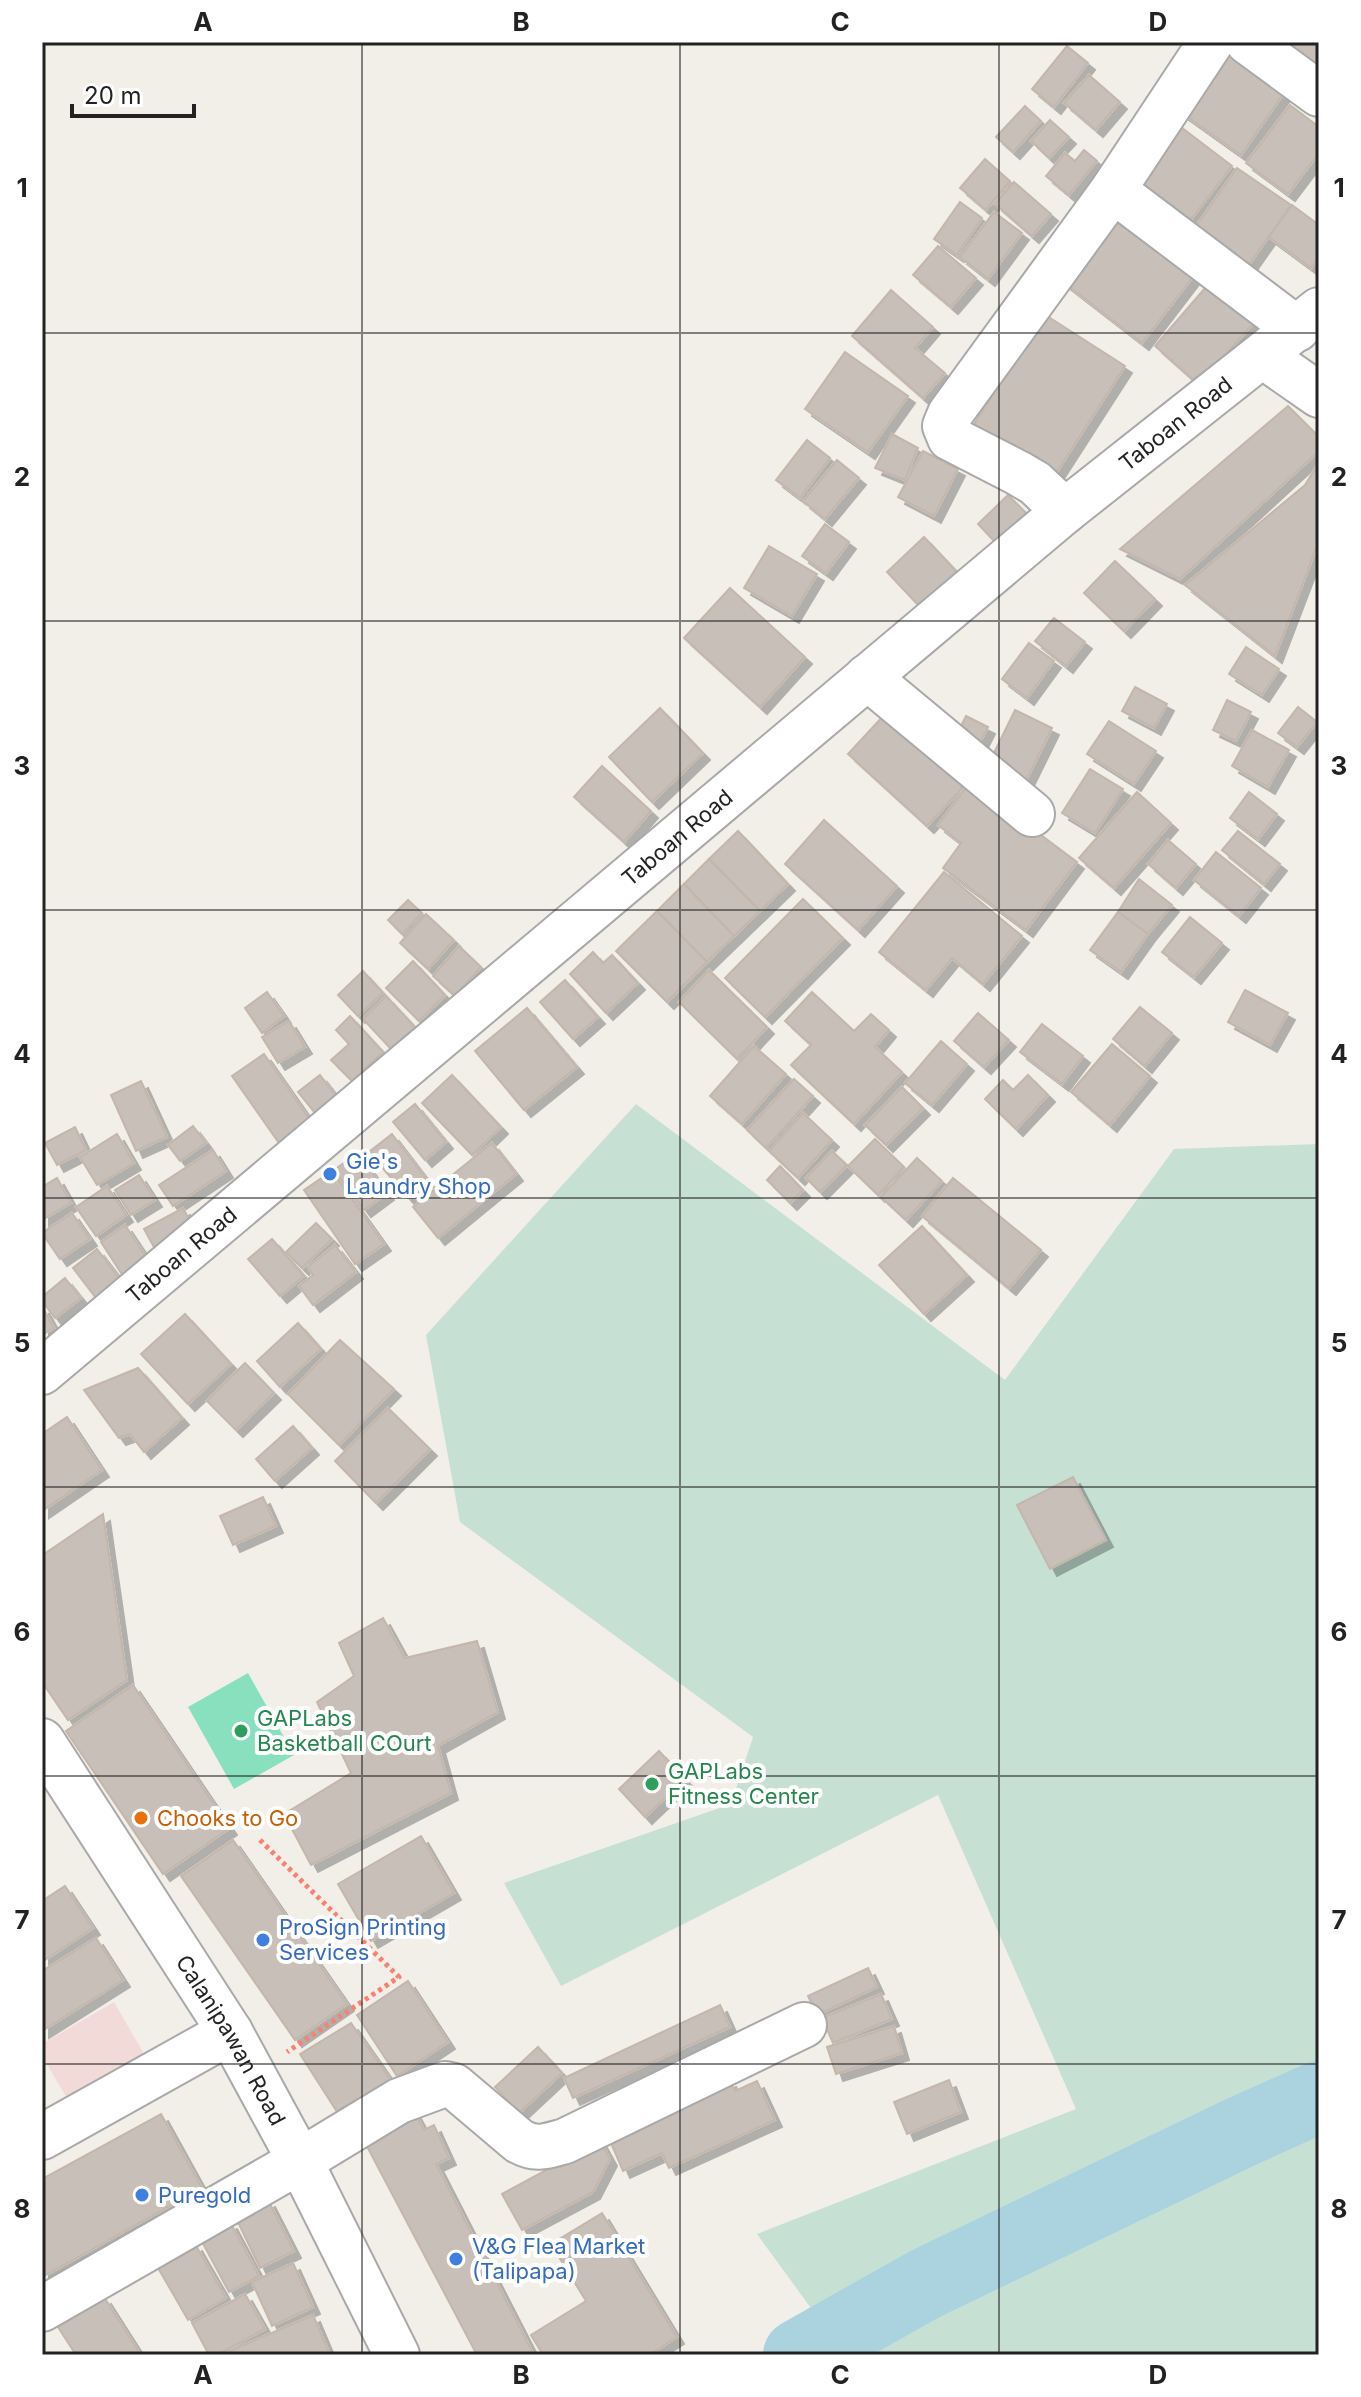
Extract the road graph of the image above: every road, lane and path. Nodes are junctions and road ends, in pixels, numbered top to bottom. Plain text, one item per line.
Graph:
1 (1211, 42) edge
2 (1248, 42) edge
3 (1319, 94) edge
4 (1113, 190) junction
5 (1308, 320) edge
6 (1263, 356) junction
7 (1319, 395) edge
8 (1065, 511) junction
9 (867, 677) junction
10 (1032, 814) dead end
11 (42, 1372) edge
12 (42, 1741) edge
13 (260, 1840) dead end
14 (804, 2025) dead end
15 (230, 2032) junction
16 (253, 2074) junction
17 (50, 2120) edge
18 (300, 2161) junction
19 (42, 2309) edge
20 (397, 2355) edge

1 - 4 street
2 - 3 street
4 - 5 street
4 - 8 street
5 - 6 street, Taboan Road
6 - 7 street
6 - 8 street, Taboan Road
8 - 9 street, Taboan Road
9 - 10 street
9 - 11 street, Taboan Road
12 - 15 street, Calanipawan Road
13 - 16 path
14 - 18 street
15 - 16 street, Calanipawan Road
15 - 17 street
16 - 18 street, Calanipawan Road
18 - 19 street
18 - 20 street, Calanipawan Road

